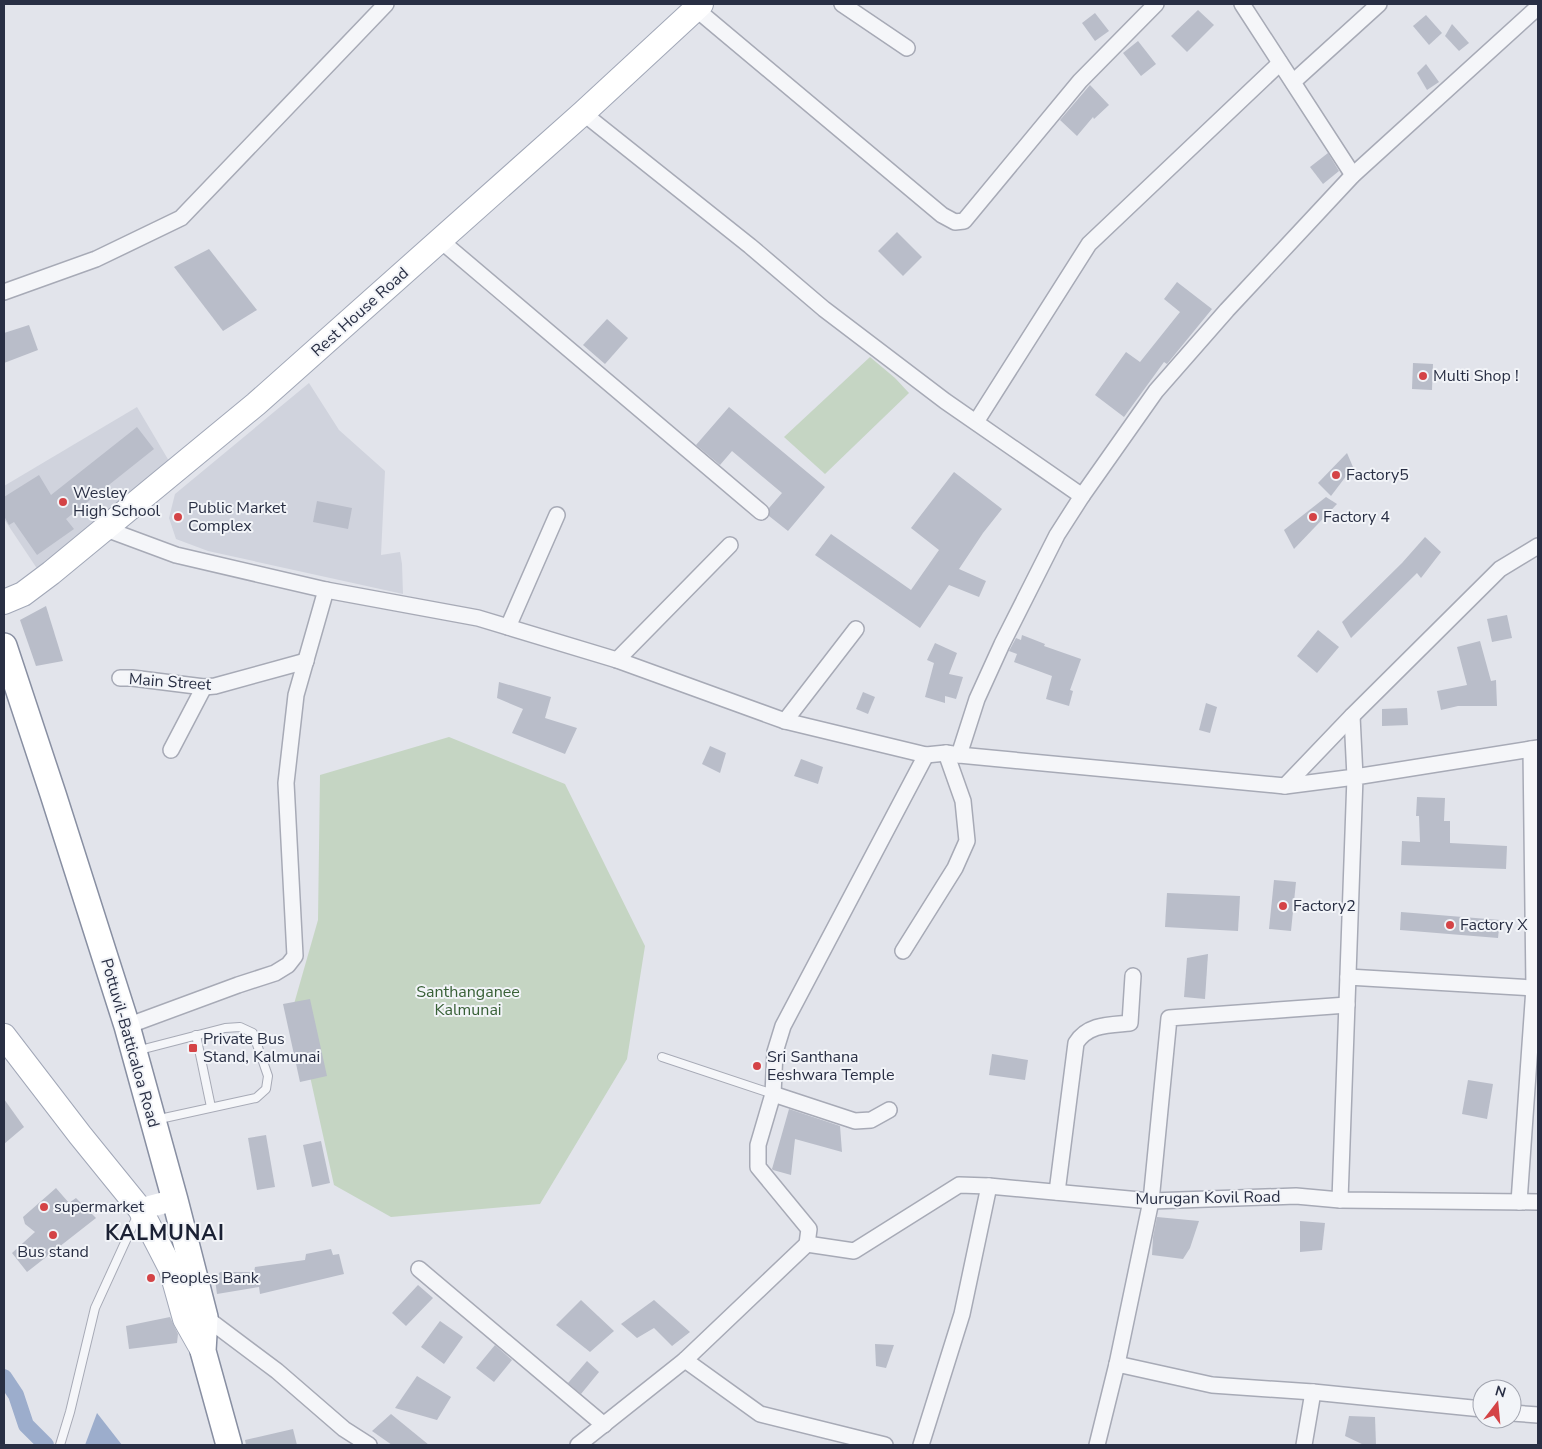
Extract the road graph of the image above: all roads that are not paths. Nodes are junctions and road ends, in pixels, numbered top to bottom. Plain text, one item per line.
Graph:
1 (386, 4) edge
2 (842, 4) edge
3 (1156, 4) edge
4 (1242, 4) edge
5 (1379, 4) edge
6 (699, 6) edge
7 (1538, 7) edge
8 (907, 48) dead end
9 (1280, 63) junction
10 (1293, 82) junction
11 (583, 113) junction
12 (1353, 175) junction
13 (440, 240) junction
14 (4, 292) edge
15 (976, 422) junction
16 (1082, 496) junction
17 (761, 512) dead end
18 (557, 515) dead end
19 (106, 529) junction
20 (730, 545) dead end
21 (1538, 546) edge
22 (326, 590) junction
23 (4, 602) edge
24 (508, 627) junction
25 (856, 629) dead end
26 (4, 646) edge
27 (306, 660) junction
28 (617, 660) junction
29 (120, 678) dead end
30 (204, 687) junction
31 (1352, 716) junction
32 (785, 722) junction
33 (1535, 748) edge
34 (171, 750) dead end
35 (953, 754) junction
36 (926, 755) junction
37 (1355, 777) junction
38 (1285, 786) junction
39 (903, 951) dead end
40 (1133, 976) dead end
41 (1348, 977) junction
42 (1534, 988) junction
43 (1347, 1005) junction
44 (127, 1026) junction
45 (196, 1035) junction
46 (4, 1036) edge
47 (134, 1051) junction
48 (662, 1057) dead end
49 (773, 1094) junction
50 (211, 1107) junction
51 (890, 1110) dead end
52 (153, 1120) junction
53 (989, 1186) junction
54 (1057, 1192) junction
55 (176, 1200) junction
56 (1340, 1200) junction
57 (1151, 1201) junction
58 (1519, 1202) junction
59 (1538, 1202) edge
60 (140, 1209) junction
61 (807, 1244) junction
62 (419, 1269) dead end
63 (205, 1317) junction
64 (204, 1351) junction
65 (685, 1360) junction
66 (1117, 1364) junction
67 (1313, 1392) junction
68 (1472, 1408) edge
69 (1522, 1414) edge
70 (1538, 1415) edge
71 (604, 1425) junction
72 (60, 1445) edge
73 (229, 1445) edge
74 (369, 1445) edge
75 (578, 1445) edge
76 (885, 1445) edge
77 (921, 1445) edge
78 (1097, 1445) edge
79 (1304, 1445) edge

1 - 14 street
2 - 8 street
3 - 6 street
4 - 9 street
5 - 10 street
6 - 11 main road, Rest House Road
7 - 12 street
9 - 10 street
9 - 15 street
10 - 12 street
11 - 13 main road, Rest House Road
11 - 15 street
12 - 16 street
13 - 17 street
13 - 19 main road, Rest House Road
15 - 16 street
16 - 35 street
18 - 24 street
19 - 22 street
19 - 23 main road, Rest House Road
20 - 28 street
21 - 31 street
22 - 24 street
22 - 27 street
24 - 28 street
25 - 32 street
26 - 44 highway, Pottuvil-Batticaloa Road
27 - 30 street, Main Street
27 - 44 street
28 - 32 street
29 - 30 street, Main Street
30 - 34 street
31 - 37 street
31 - 38 street
32 - 36 street
33 - 37 street
33 - 42 street
35 - 36 street
35 - 38 street
35 - 39 street
36 - 49 street
37 - 38 street
37 - 41 street
40 - 54 street
41 - 42 street
41 - 43 street
42 - 58 street
43 - 56 street
43 - 57 street
44 - 47 highway, Pottuvil-Batticaloa Road
45 - 47 lane
45 - 50 lane
45 - 50 lane
46 - 60 main road
47 - 52 highway, Pottuvil-Batticaloa Road
48 - 49 lane
49 - 51 street
49 - 61 street
50 - 52 lane
52 - 55 highway, Pottuvil-Batticaloa Road
53 - 54 street, Murugan Kovil Road
53 - 61 street, Murugan Kovil Road
53 - 77 street
54 - 57 street, Murugan Kovil Road
55 - 60 main road
55 - 63 highway, Pottuvil-Batticaloa Road
56 - 57 street, Murugan Kovil Road
56 - 58 street, Murugan Kovil Road
57 - 66 street
58 - 59 street, Murugan Kovil Road
60 - 64 main road
60 - 72 lane
61 - 65 street
62 - 71 street
63 - 64 highway, Pottuvil-Batticaloa Road
63 - 74 street
64 - 73 highway, Pottuvil-Batticaloa Road
65 - 71 street
65 - 76 street
66 - 67 street
66 - 78 street
67 - 68 street
67 - 79 street
69 - 70 street
71 - 75 street

